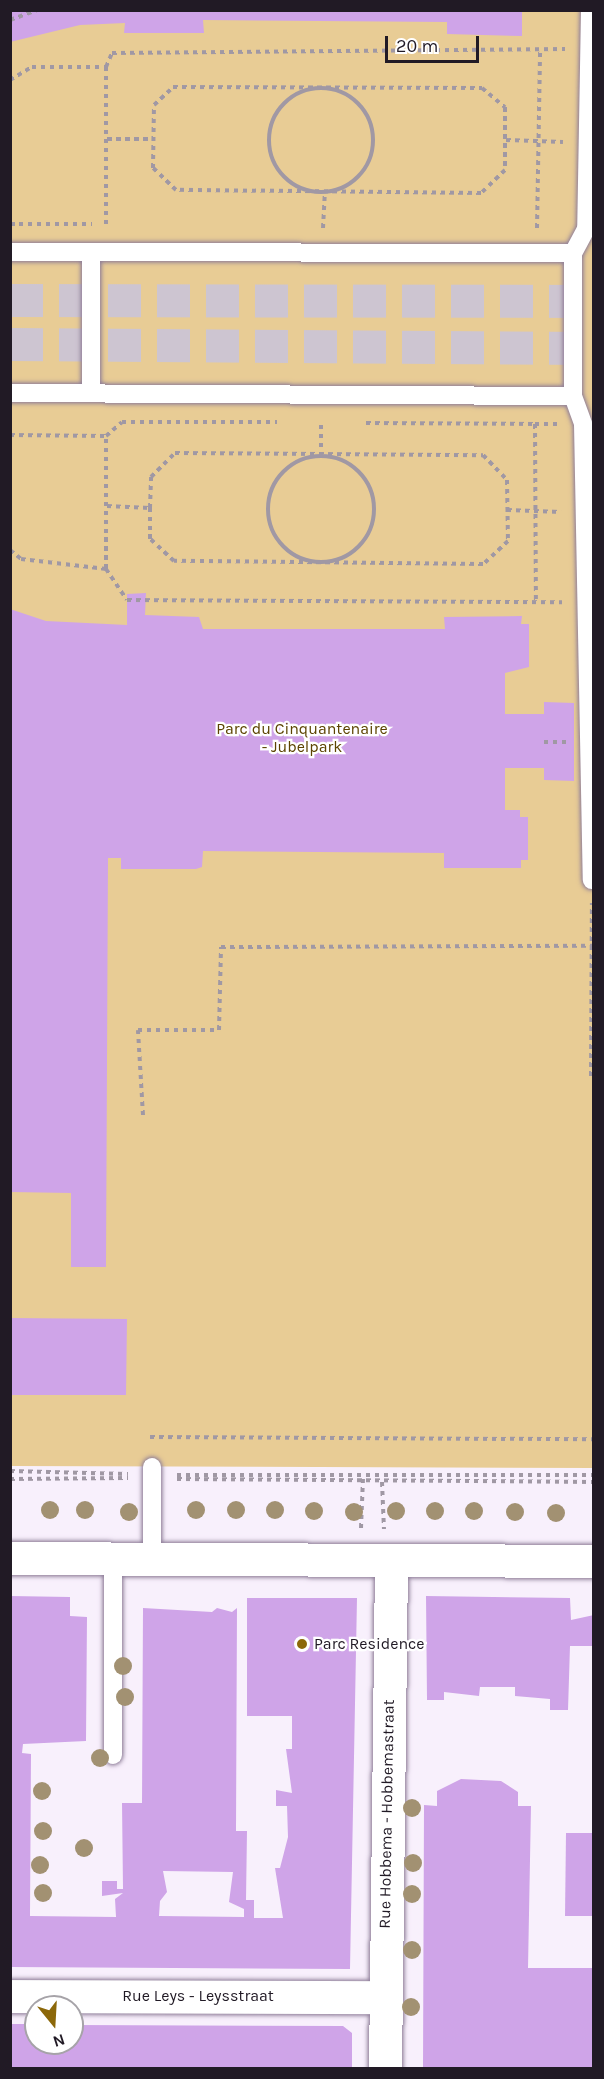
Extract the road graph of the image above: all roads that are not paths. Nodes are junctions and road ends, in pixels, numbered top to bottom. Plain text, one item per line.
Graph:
1 (590, 10) edge
2 (10, 252) edge
3 (91, 253) junction
4 (573, 253) junction
5 (10, 393) edge
6 (91, 393) junction
7 (573, 396) junction
8 (592, 880) edge
9 (152, 1474) road end
10 (10, 1558) edge
11 (114, 1558) junction
12 (152, 1559) junction
13 (391, 1560) junction
14 (594, 1561) edge
15 (113, 1755) dead end
16 (10, 1996) edge
17 (386, 1997) junction
18 (385, 2068) edge

1 - 4 lane
2 - 3 lane
3 - 4 lane
3 - 6 lane
4 - 7 lane
5 - 6 lane
6 - 7 lane
7 - 8 lane
9 - 12 lane
10 - 11 street
11 - 12 street
11 - 15 lane
12 - 13 street
13 - 14 street
13 - 17 street, Rue Hobbema - Hobbemastraat
16 - 17 street, Rue Leys - Leysstraat
17 - 18 street, Rue Hobbema - Hobbemastraat

